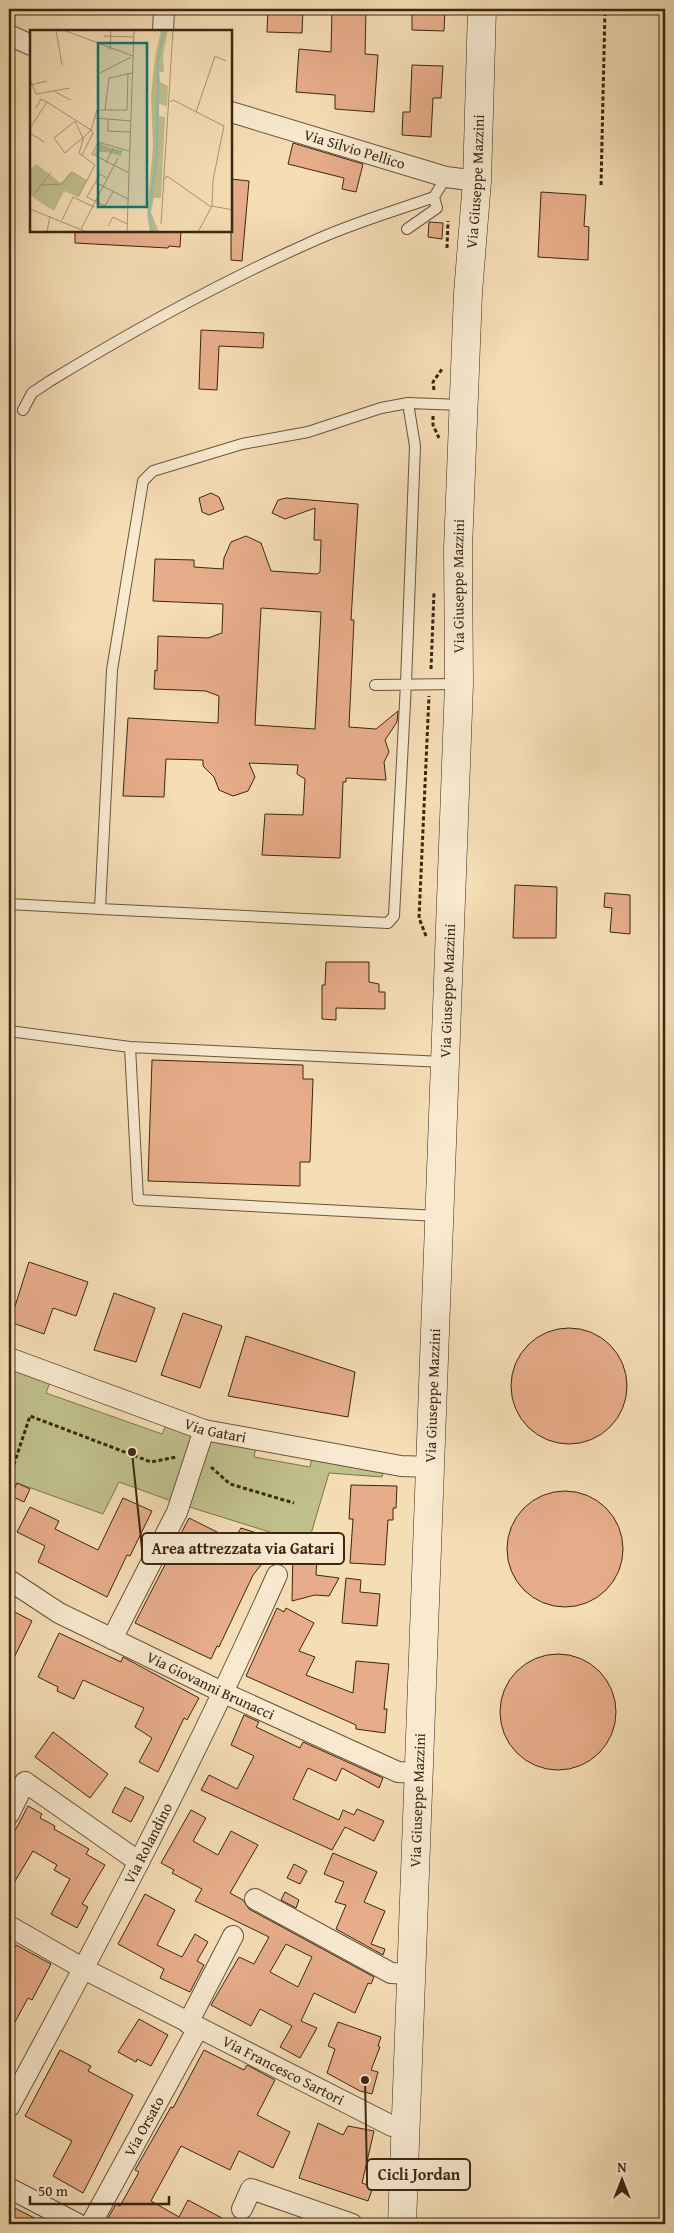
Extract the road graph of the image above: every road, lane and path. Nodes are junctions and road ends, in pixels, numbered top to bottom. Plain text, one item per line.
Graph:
1 (164, 9) edge
2 (482, 9) edge
3 (606, 9) edge
4 (163, 30) edge
5 (9, 36) edge
6 (30, 45) edge
7 (232, 112) edge
8 (446, 177) junction
9 (477, 181) junction
10 (600, 185) dead end
11 (434, 197) junction
12 (408, 229) dead end
13 (408, 403) junction
14 (464, 405) junction
15 (23, 410) dead end
16 (406, 683) junction
17 (459, 684) junction
18 (375, 685) dead end
19 (430, 693) dead end
20 (9, 904) edge
21 (100, 909) junction
22 (428, 942) dead end
23 (9, 1031) edge
24 (130, 1047) junction
25 (444, 1062) junction
26 (438, 1216) junction
27 (9, 1358) edge
28 (200, 1442) junction
29 (9, 1466) edge
30 (429, 1467) junction
31 (294, 1503) dead end
32 (277, 1575) dead end
33 (9, 1580) edge
34 (112, 1639) junction
35 (224, 1693) junction
36 (418, 1773) junction
37 (9, 1814) edge
38 (139, 1862) junction
39 (255, 1899) dead end
40 (9, 1926) edge
41 (234, 1936) dead end
42 (84, 1969) junction
43 (411, 1974) junction
44 (193, 2025) junction
45 (9, 2107) edge
46 (406, 2126) junction
47 (9, 2188) edge
48 (242, 2208) dead end
49 (78, 2224) edge
50 (91, 2224) edge
51 (352, 2224) edge
52 (402, 2224) edge

1 - 4 street
2 - 9 main road, Via Giuseppe Mazzini
3 - 10 path
5 - 6 street
7 - 8 street, Via Silvio Pellico
8 - 9 street, Via Silvio Pellico
8 - 11 lane
9 - 14 main road, Via Giuseppe Mazzini
11 - 12 lane
11 - 15 lane
13 - 14 lane
13 - 16 lane
13 - 21 lane
14 - 17 main road, Via Giuseppe Mazzini
16 - 17 lane
16 - 18 lane
16 - 21 lane
17 - 25 main road, Via Giuseppe Mazzini
19 - 22 path
20 - 21 lane
23 - 24 lane
24 - 25 lane
24 - 26 lane
25 - 26 main road, Via Giuseppe Mazzini
26 - 30 main road, Via Giuseppe Mazzini
27 - 28 street, Via Gatari
28 - 29 path
28 - 30 street, Via Gatari
28 - 31 path
28 - 34 street
30 - 36 main road, Via Giuseppe Mazzini
32 - 35 street, Via Rolandino
33 - 34 street, Via Giovanni Brunacci
34 - 35 street, Via Giovanni Brunacci
35 - 36 street, Via Giovanni Brunacci
35 - 38 street, Via Rolandino
36 - 43 main road, Via Giuseppe Mazzini
37 - 38 street
38 - 42 street, Via Rolandino
39 - 43 street
40 - 42 street, Via Francesco Sartori
41 - 44 street
42 - 44 street, Via Francesco Sartori
42 - 45 street, Via Rolandino
43 - 46 main road, Via Giuseppe Mazzini
44 - 46 street, Via Francesco Sartori
44 - 50 street, Via Orsato
46 - 52 main road, Via Giuseppe Mazzini
47 - 49 street
48 - 51 street

